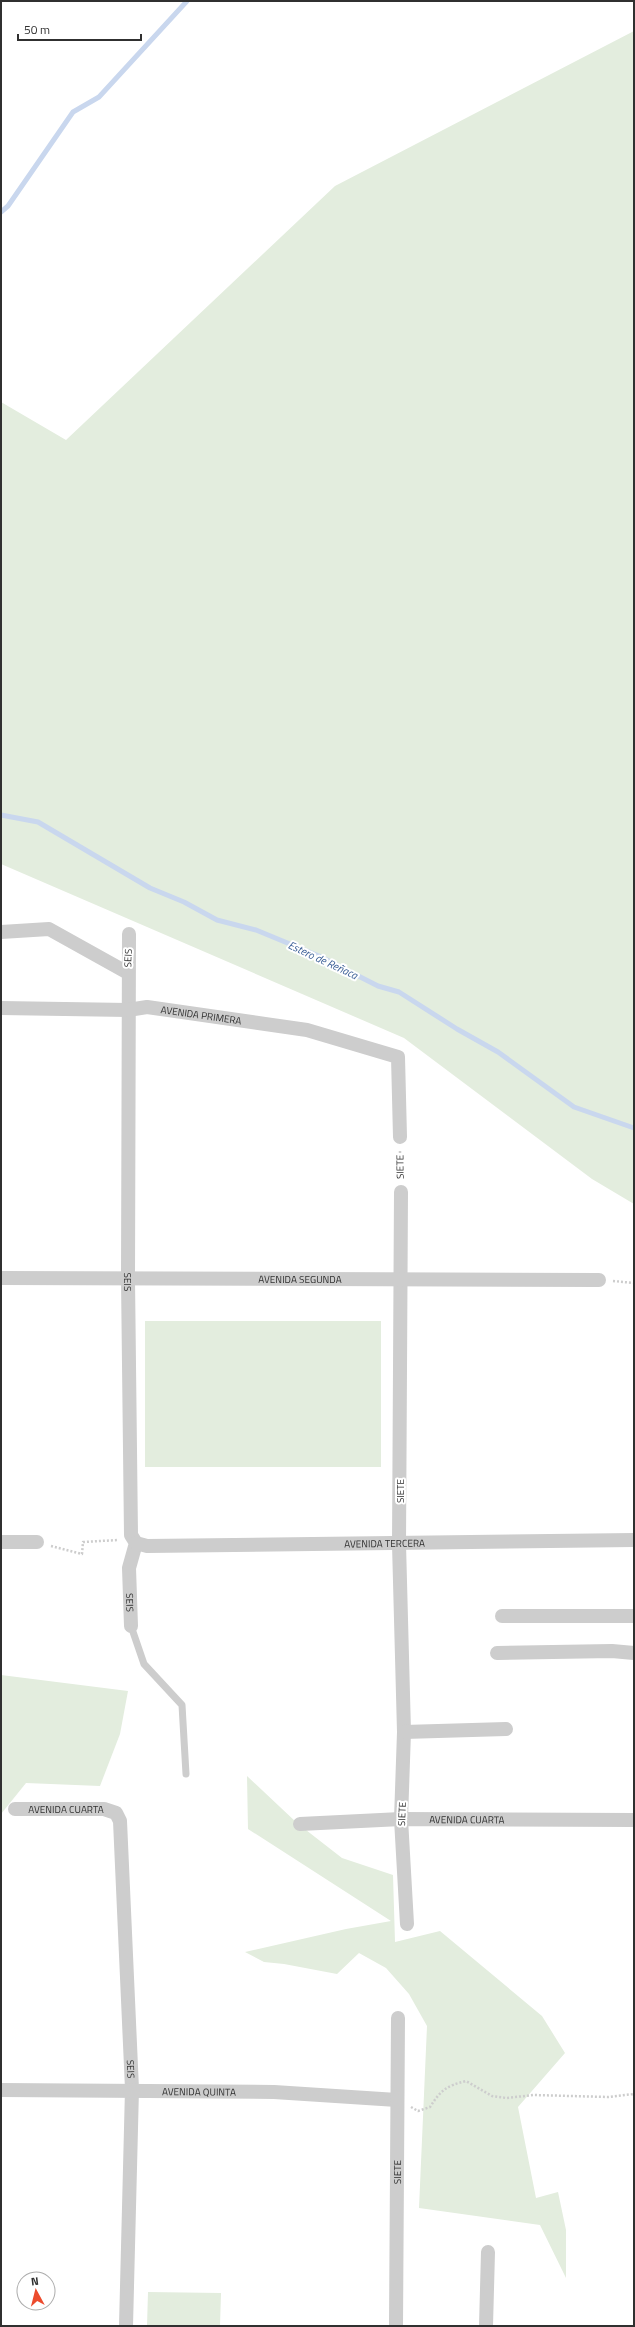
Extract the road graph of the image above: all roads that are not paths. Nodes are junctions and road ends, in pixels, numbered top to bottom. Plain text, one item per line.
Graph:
1 (1, 932) edge
2 (129, 934) dead end
3 (128, 973) junction
4 (1, 1008) edge
5 (128, 1010) junction
6 (400, 1138) road end
7 (401, 1192) road end
8 (1, 1278) edge
9 (128, 1279) junction
10 (401, 1279) junction
11 (599, 1280) road end
12 (634, 1540) edge
13 (134, 1541) junction
14 (1, 1542) edge
15 (37, 1542) road end
16 (400, 1544) junction
17 (502, 1616) dead end
18 (634, 1616) edge
19 (132, 1626) joint
20 (497, 1653) dead end
21 (634, 1653) edge
22 (506, 1730) dead end
23 (404, 1732) junction
24 (186, 1774) dead end
25 (15, 1809) dead end
26 (116, 1813) joint
27 (401, 1819) junction
28 (634, 1820) edge
29 (300, 1824) dead end
30 (407, 1924) dead end
31 (398, 2018) dead end
32 (132, 2089) junction
33 (1, 2090) edge
34 (397, 2100) junction
35 (488, 2252) dead end
36 (126, 2326) edge
37 (396, 2326) edge
38 (486, 2326) edge

1 - 3 street
2 - 3 street, SEIS
3 - 5 street, SEIS
4 - 5 street, AVENIDA PRIMERA
5 - 6 street, AVENIDA PRIMERA
5 - 9 street, SEIS
7 - 10 street, SIETE
8 - 9 street, AVENIDA SEGUNDA
9 - 10 street, AVENIDA SEGUNDA
9 - 13 street, SEIS
10 - 11 street, AVENIDA SEGUNDA
10 - 16 street, SIETE
12 - 16 street, AVENIDA TERCERA
13 - 16 street, AVENIDA TERCERA
13 - 19 street, SEIS
14 - 15 street
16 - 23 street, SIETE
17 - 18 street
19 - 24 lane
20 - 21 street
22 - 23 street
23 - 27 street, SIETE
25 - 26 street, AVENIDA CUARTA
26 - 32 street, SEIS
27 - 28 street, AVENIDA CUARTA
27 - 29 street, AVENIDA CUARTA
27 - 30 street, SIETE
31 - 34 street, SIETE
32 - 33 street, AVENIDA QUINTA
32 - 34 street, AVENIDA QUINTA
32 - 36 street, SEIS
34 - 37 street, SIETE
35 - 38 street

